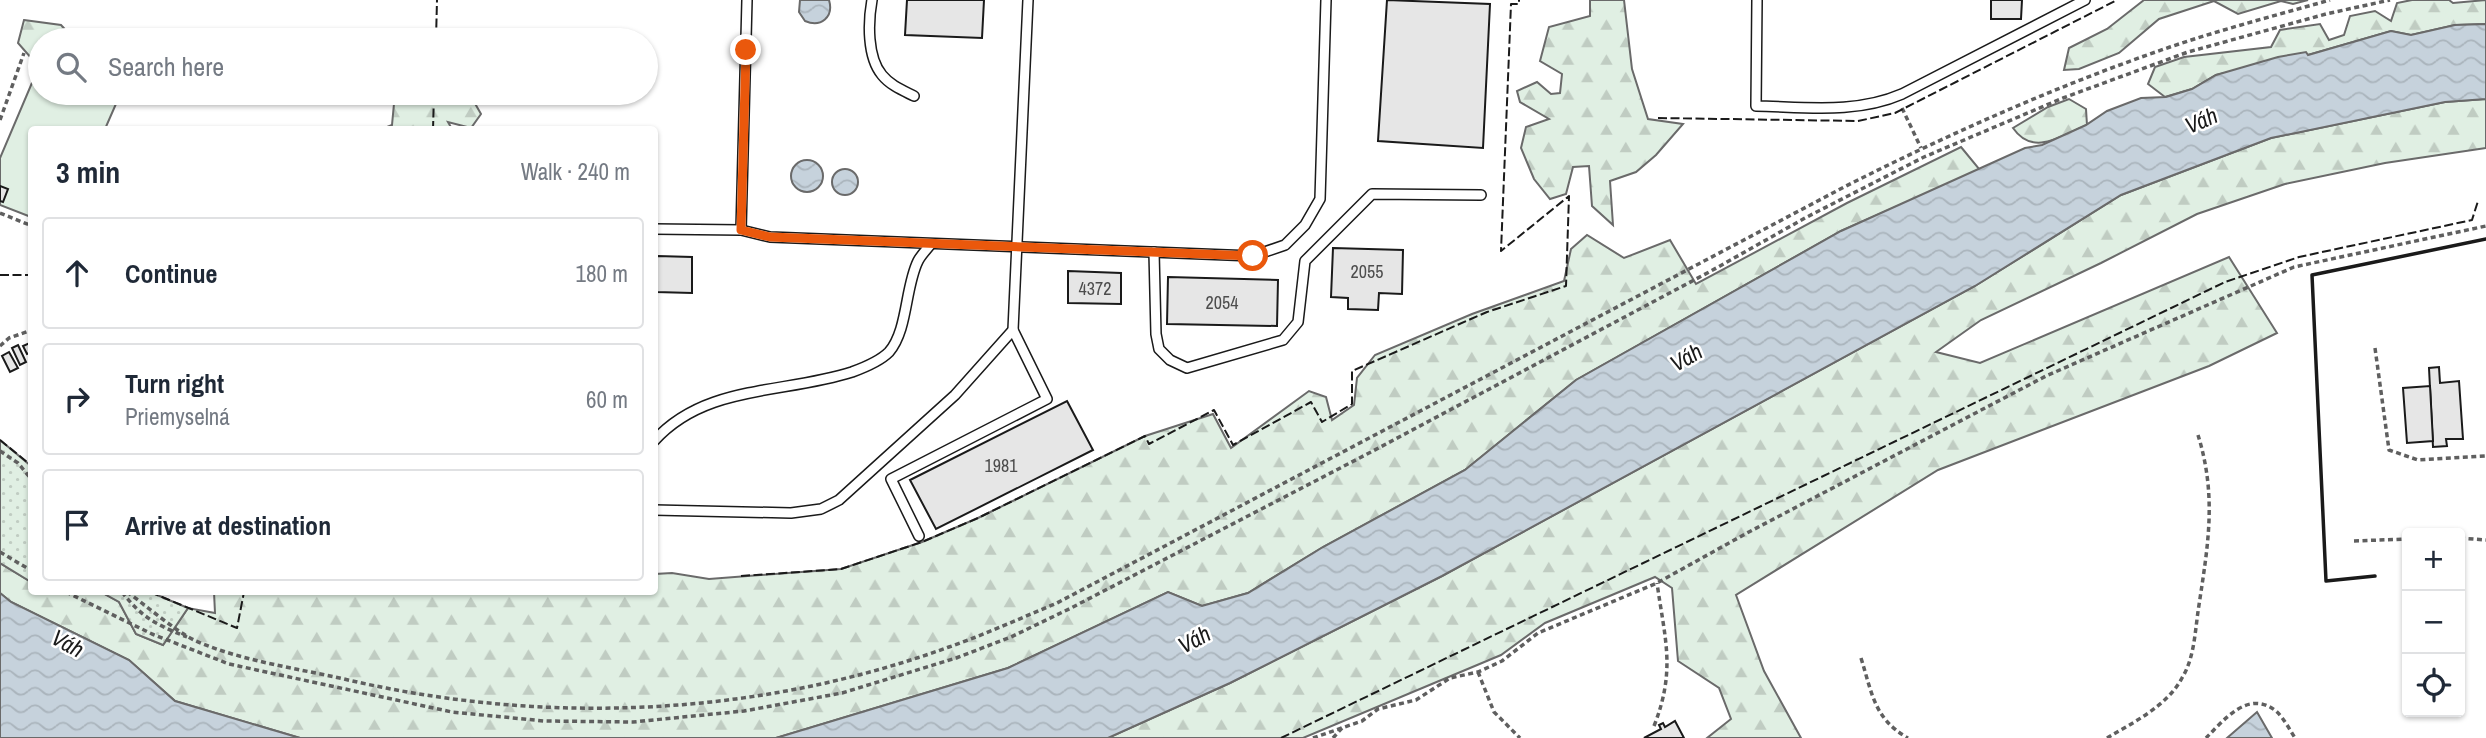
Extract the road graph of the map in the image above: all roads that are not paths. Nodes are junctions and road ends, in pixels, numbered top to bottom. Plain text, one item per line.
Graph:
1 (747, 0) edge
2 (872, 0) edge
3 (1028, 0) edge
4 (1326, 0) edge
5 (1758, 0) edge
6 (2079, 1) edge
7 (914, 96) dead end
8 (1481, 195) dead end
9 (658, 229) edge
10 (741, 230) junction
11 (931, 244) junction
12 (1017, 247) junction
13 (1154, 252) junction
14 (1013, 330) junction
15 (658, 438) edge
16 (658, 510) edge
17 (919, 536) dead end

1 - 10 lane
2 - 7 lane
3 - 12 lane
4 - 13 lane
5 - 6 lane
8 - 13 lane
9 - 10 lane
10 - 11 lane
11 - 12 lane
11 - 15 lane
12 - 13 lane
12 - 14 lane
14 - 16 lane
14 - 17 lane

